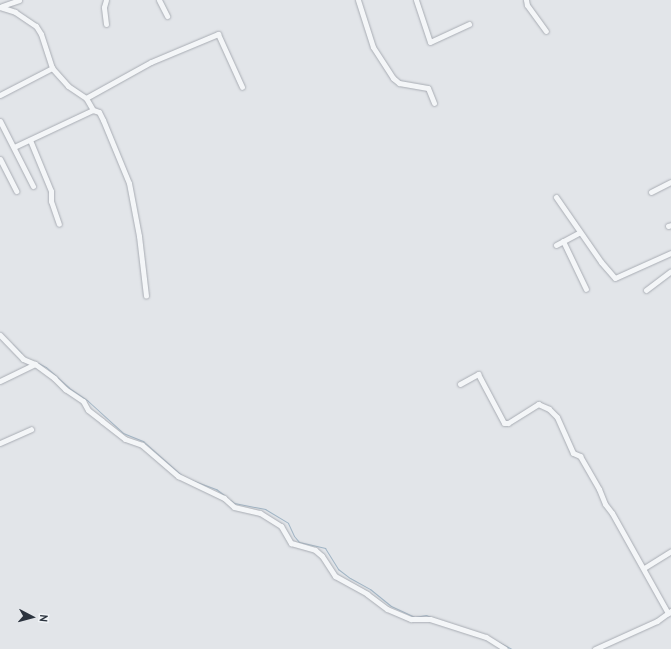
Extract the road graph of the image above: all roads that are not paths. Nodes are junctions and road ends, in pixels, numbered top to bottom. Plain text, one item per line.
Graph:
1 (19, 0) edge
2 (106, 0) edge
3 (159, 0) edge
4 (358, 0) edge
5 (416, 0) edge
6 (526, 0) edge
7 (1, 6) edge
8 (167, 16) dead end
9 (106, 24) dead end
10 (470, 24) dead end
11 (546, 31) dead end
12 (52, 68) junction
13 (242, 87) dead end
14 (0, 95) edge
15 (86, 98) junction
16 (434, 103) dead end
17 (93, 110) junction
18 (0, 121) edge
19 (30, 140) junction
20 (14, 147) junction
21 (0, 159) edge
22 (671, 182) edge
23 (33, 186) dead end
24 (16, 191) dead end
25 (651, 192) dead end
26 (556, 197) dead end
27 (59, 224) dead end
28 (580, 232) junction
29 (563, 241) junction
30 (556, 244) dead end
31 (671, 253) edge
32 (671, 271) edge
33 (586, 289) dead end
34 (646, 290) dead end
35 (146, 296) dead end
36 (0, 335) edge
37 (35, 364) junction
38 (0, 381) edge
39 (460, 384) dead end
40 (31, 429) dead end
41 (0, 442) edge
42 (671, 551) edge
43 (644, 568) junction
44 (669, 612) edge
45 (505, 649) edge
46 (595, 649) edge

1 - 7 street
2 - 9 street
3 - 8 street
4 - 16 street
5 - 10 street
6 - 11 street
7 - 12 street
12 - 14 street
12 - 15 street
13 - 15 street
15 - 17 street
17 - 19 street
17 - 35 street
18 - 20 street
19 - 20 street
19 - 27 street
20 - 23 street
21 - 24 street
22 - 25 street
26 - 28 street
28 - 29 street
28 - 31 street
29 - 30 street
29 - 33 street
32 - 34 street
36 - 37 street
37 - 38 street
37 - 45 street
39 - 43 street
40 - 41 street
42 - 43 street
43 - 44 street
44 - 46 street

